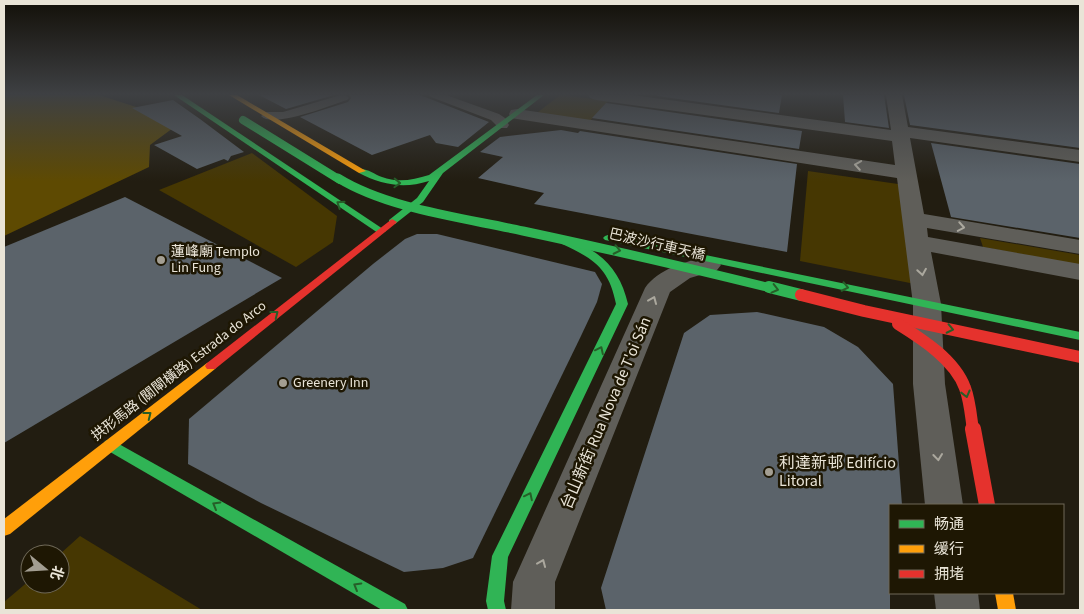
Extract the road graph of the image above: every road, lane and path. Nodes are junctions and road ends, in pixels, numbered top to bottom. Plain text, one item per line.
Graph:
1 (217, 124) edge
2 (250, 124) edge
3 (280, 124) edge
4 (499, 124) edge
5 (547, 124) edge
6 (812, 124) edge
7 (898, 124) edge
8 (900, 134) junction
9 (1080, 156) edge
10 (906, 173) junction
11 (439, 174) junction
12 (420, 200) junction
13 (915, 230) junction
14 (376, 234) junction
15 (552, 236) junction
16 (1080, 247) edge
17 (728, 263) junction
18 (1080, 272) edge
19 (927, 304) junction
20 (864, 311) junction
21 (1080, 336) edge
22 (1080, 357) edge
23 (110, 445) junction
24 (944, 504) edge
25 (987, 504) edge
26 (4, 529) edge
27 (956, 594) edge
28 (1004, 594) edge
29 (400, 610) edge
30 (497, 610) edge
31 (533, 610) edge
32 (958, 610) edge
33 (1007, 610) edge

14 -> 1 main road
2 - 15 main road, 巴波沙行車天橋, bridge
3 -> 11 main road
4 - 11 main road
10 -> 5 street
6 - 8 street
7 - 8 street
8 - 9 street
8 - 10 street
10 - 13 street
11 - 12 main road, 拱形馬路 (關閘橫路) Estrada do Arco
12 - 14 main road, 拱形馬路 (關閘橫路) Estrada do Arco
12 - 17 main road
13 -> 16 street
13 - 18 street
13 -> 19 street
23 -> 14 main road, 拱形馬路 (關閘橫路) Estrada do Arco
15 -> 20 main road, 巴波沙行車天橋, bridge
30 -> 15 main road, bridge
17 -> 19 main road
31 -> 17 street, 台山新街 Rua Nova de T'oi Sán
19 - 21 main road
19 -> 24 street
20 -> 22 main road, 巴波沙行車天橋, bridge
20 -> 25 main road, bridge
23 - 26 main road, 拱形馬路 (關閘橫路) Estrada do Arco
29 -> 23 main road
27 - 32 street
28 - 33 main road

